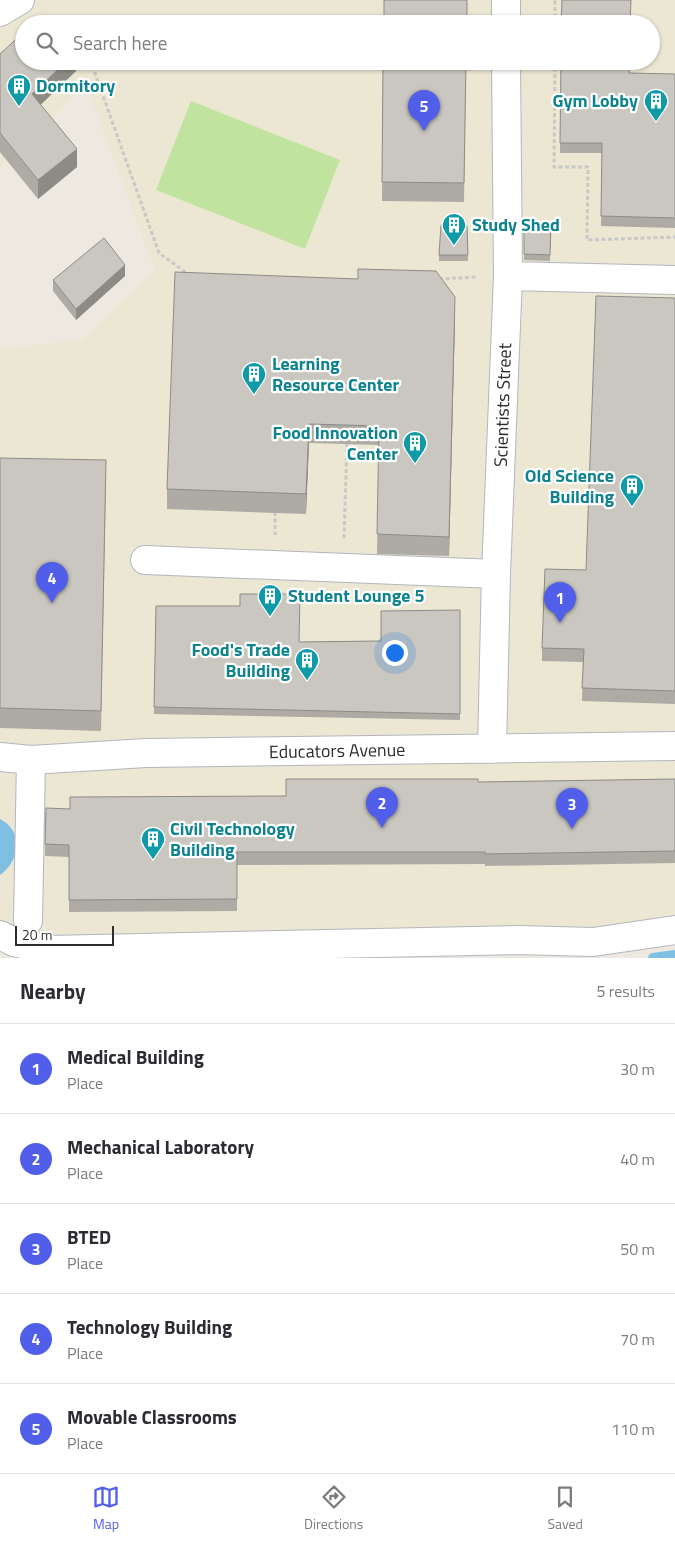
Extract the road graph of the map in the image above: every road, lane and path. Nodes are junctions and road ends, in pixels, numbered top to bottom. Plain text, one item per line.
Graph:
1 (20, 0) edge
2 (506, 0) edge
3 (555, 0) edge
4 (0, 12) edge
5 (506, 15) edge
6 (555, 15) edge
7 (94, 70) edge
8 (506, 70) edge
9 (555, 70) edge
10 (675, 237) edge
11 (508, 276) junction
12 (433, 278) edge
13 (195, 279) edge
14 (675, 280) edge
15 (347, 434) edge
16 (145, 560) dead end
17 (343, 569) junction
18 (496, 574) junction
19 (675, 746) edge
20 (492, 749) junction
21 (0, 757) edge
22 (31, 760) junction
23 (28, 921) dead end
24 (675, 930) edge
25 (0, 935) edge

1 - 4 street
2 - 5 street
3 - 6 path
7 - 13 path
8 - 11 street, Scientists Street
9 - 10 path
11 - 12 path
11 - 14 street
11 - 18 street, Scientists Street
15 - 17 path
16 - 17 street
17 - 18 street
18 - 20 street, Scientists Street
19 - 20 street, Educators Avenue
20 - 22 street, Educators Avenue
21 - 22 street, Educators Avenue
22 - 23 street
24 - 25 street

